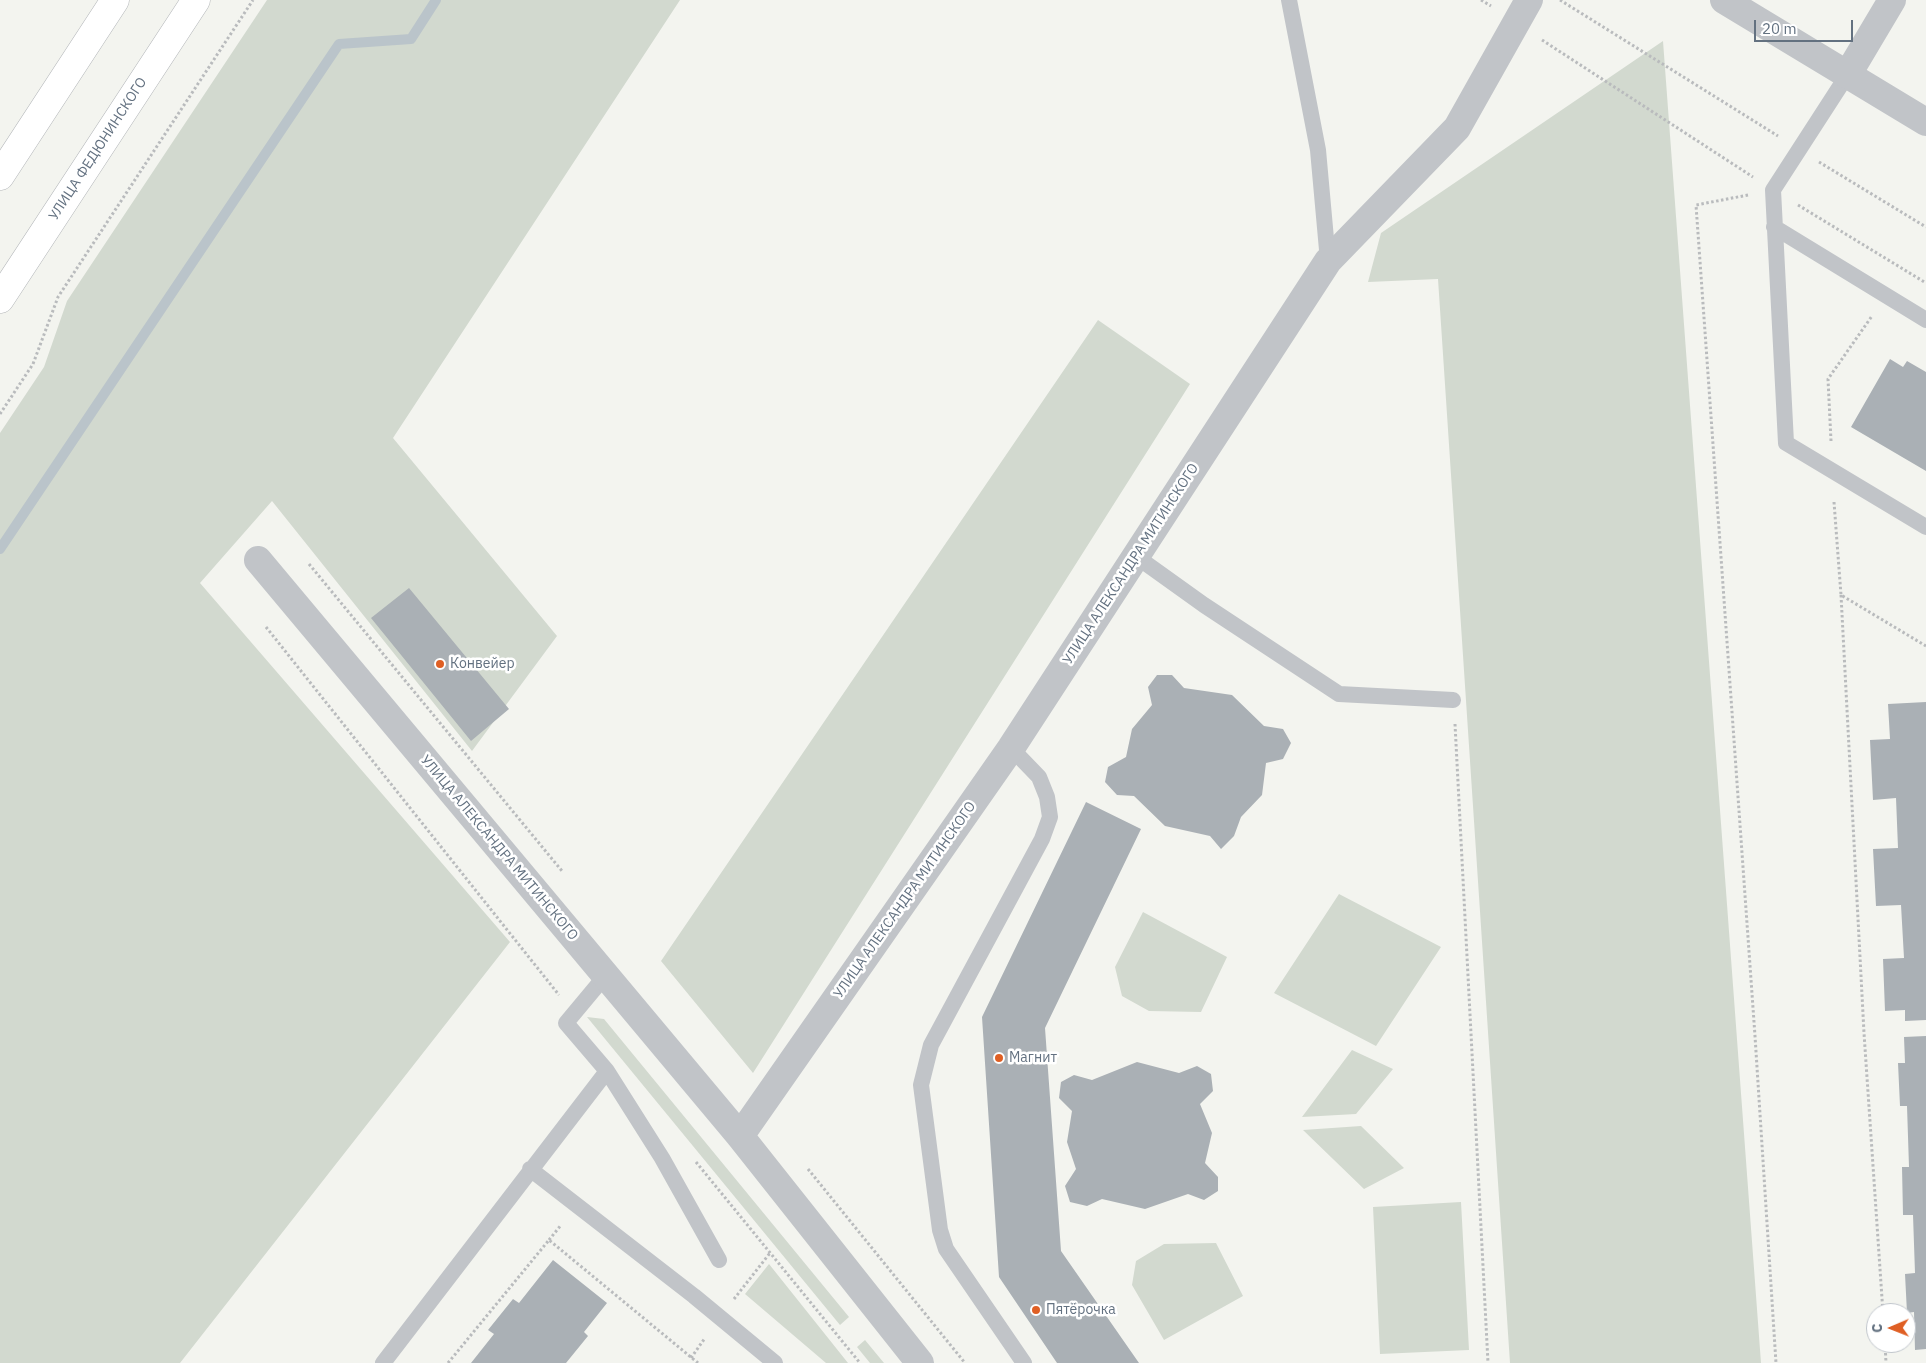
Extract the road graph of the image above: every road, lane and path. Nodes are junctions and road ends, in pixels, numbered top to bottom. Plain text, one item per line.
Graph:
1 (115, 0) edge
2 (196, 0) edge
3 (253, 0) edge
4 (1289, 0) edge
5 (1481, 0) edge
6 (1560, 0) edge
7 (1724, 0) edge
8 (1892, 0) edge
9 (1523, 11) edge
10 (1848, 74) junction
11 (1926, 122) edge
12 (1799, 149) junction
13 (0, 176) edge
14 (1773, 190) junction
15 (1774, 227) junction
16 (1926, 227) edge
17 (1328, 261) junction
18 (1926, 283) edge
19 (0, 299) edge
20 (1926, 320) edge
21 (0, 414) edge
22 (1926, 527) edge
23 (1136, 557) junction
24 (258, 560) dead end
25 (1842, 595) dead end
26 (1454, 700) joint
27 (1011, 748) junction
28 (606, 975) junction
29 (607, 1071) junction
30 (740, 1136) junction
31 (530, 1169) junction
32 (719, 1260) dead end
33 (1882, 1303) edge
34 (383, 1363) edge
35 (448, 1363) edge
36 (698, 1363) edge
37 (775, 1363) edge
38 (920, 1363) edge
39 (1024, 1363) edge
40 (1488, 1363) edge
41 (1776, 1363) edge

1 - 13 highway
2 - 19 highway, УЛИЦА ФЕДЮНИНСКОГО
3 - 21 path
4 - 17 lane
5 - 9 path
6 - 12 path
7 - 10 street
8 - 10 street
9 - 14 path
9 - 17 street, УЛИЦА АЛЕКСАНДРА МИТИНСКОГО
10 - 11 street
10 - 12 lane
12 - 14 lane
12 - 16 path
14 - 15 lane
14 - 18 path
14 - 41 path
15 - 20 lane
15 - 22 lane
17 - 23 street, УЛИЦА АЛЕКСАНДРА МИТИНСКОГО
23 - 26 lane
23 - 27 street, УЛИЦА АЛЕКСАНДРА МИТИНСКОГО
24 - 28 street, УЛИЦА АЛЕКСАНДРА МИТИНСКОГО
25 - 33 path
26 - 40 path
27 - 30 street, УЛИЦА АЛЕКСАНДРА МИТИНСКОГО
27 - 39 lane
28 - 29 lane
28 - 30 street, УЛИЦА АЛЕКСАНДРА МИТИНСКОГО
29 - 31 lane
29 - 32 lane
30 - 38 street, УЛИЦА АЛЕКСАНДРА МИТИНСКОГО
31 - 34 lane
31 - 37 lane
35 - 36 path

